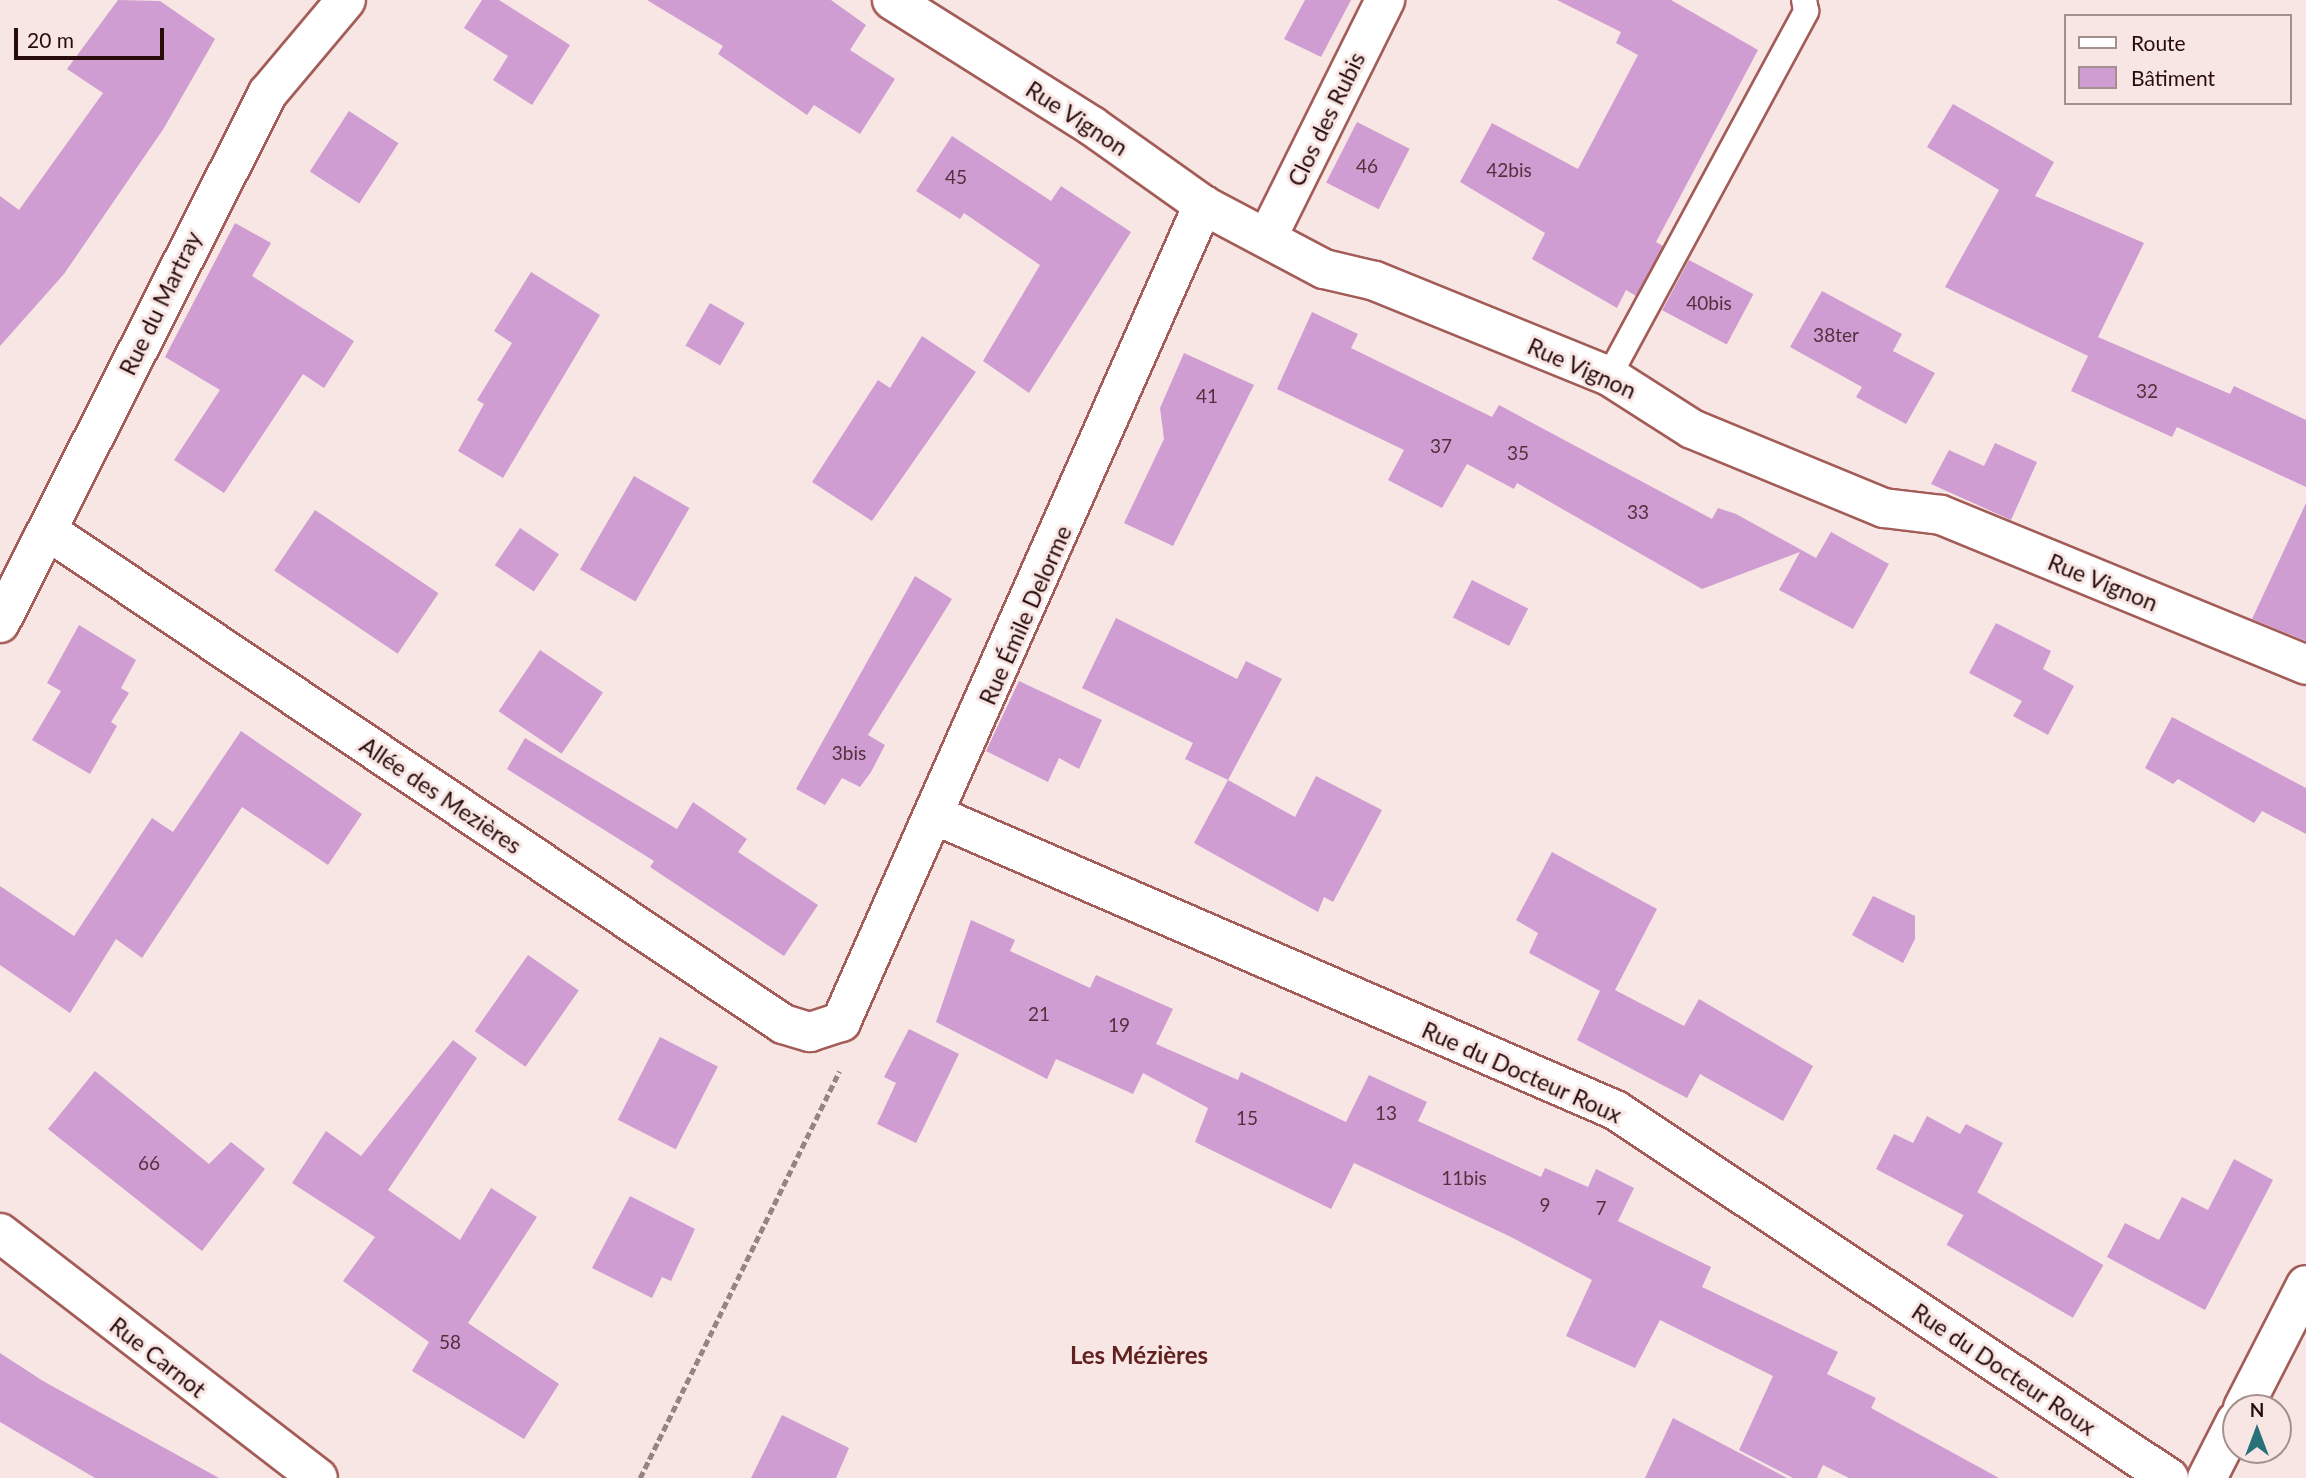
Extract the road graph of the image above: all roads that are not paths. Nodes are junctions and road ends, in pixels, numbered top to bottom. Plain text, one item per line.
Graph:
1 (346, 0) edge
2 (892, 0) edge
3 (1385, 0) edge
4 (1804, 0) edge
5 (1203, 205) junction
6 (1267, 239) junction
7 (1609, 376) junction
8 (48, 531) junction
9 (0, 623) edge
10 (2306, 665) edge
11 (937, 816) junction
12 (841, 1022) joint
13 (0, 1233) edge
14 (2306, 1285) edge
15 (2250, 1394) edge
16 (2222, 1449) edge
17 (318, 1478) edge
18 (2169, 1478) edge
19 (2207, 1478) edge

1 - 8 street, Rue du Martray
2 - 5 street, Rue Vignon
3 - 6 street, Clos des Rubis
4 - 7 lane
5 - 6 street, Rue Vignon
5 - 11 street, Rue Émile Delorme
6 - 7 street, Rue Vignon
7 - 10 street, Rue Vignon
8 - 9 street, Rue du Martray
8 - 12 street, Allée des Mezières
11 - 12 street, Rue Émile Delorme
11 - 18 street, Rue du Docteur Roux
13 - 17 street, Rue Carnot
14 - 15 street
16 - 19 street

